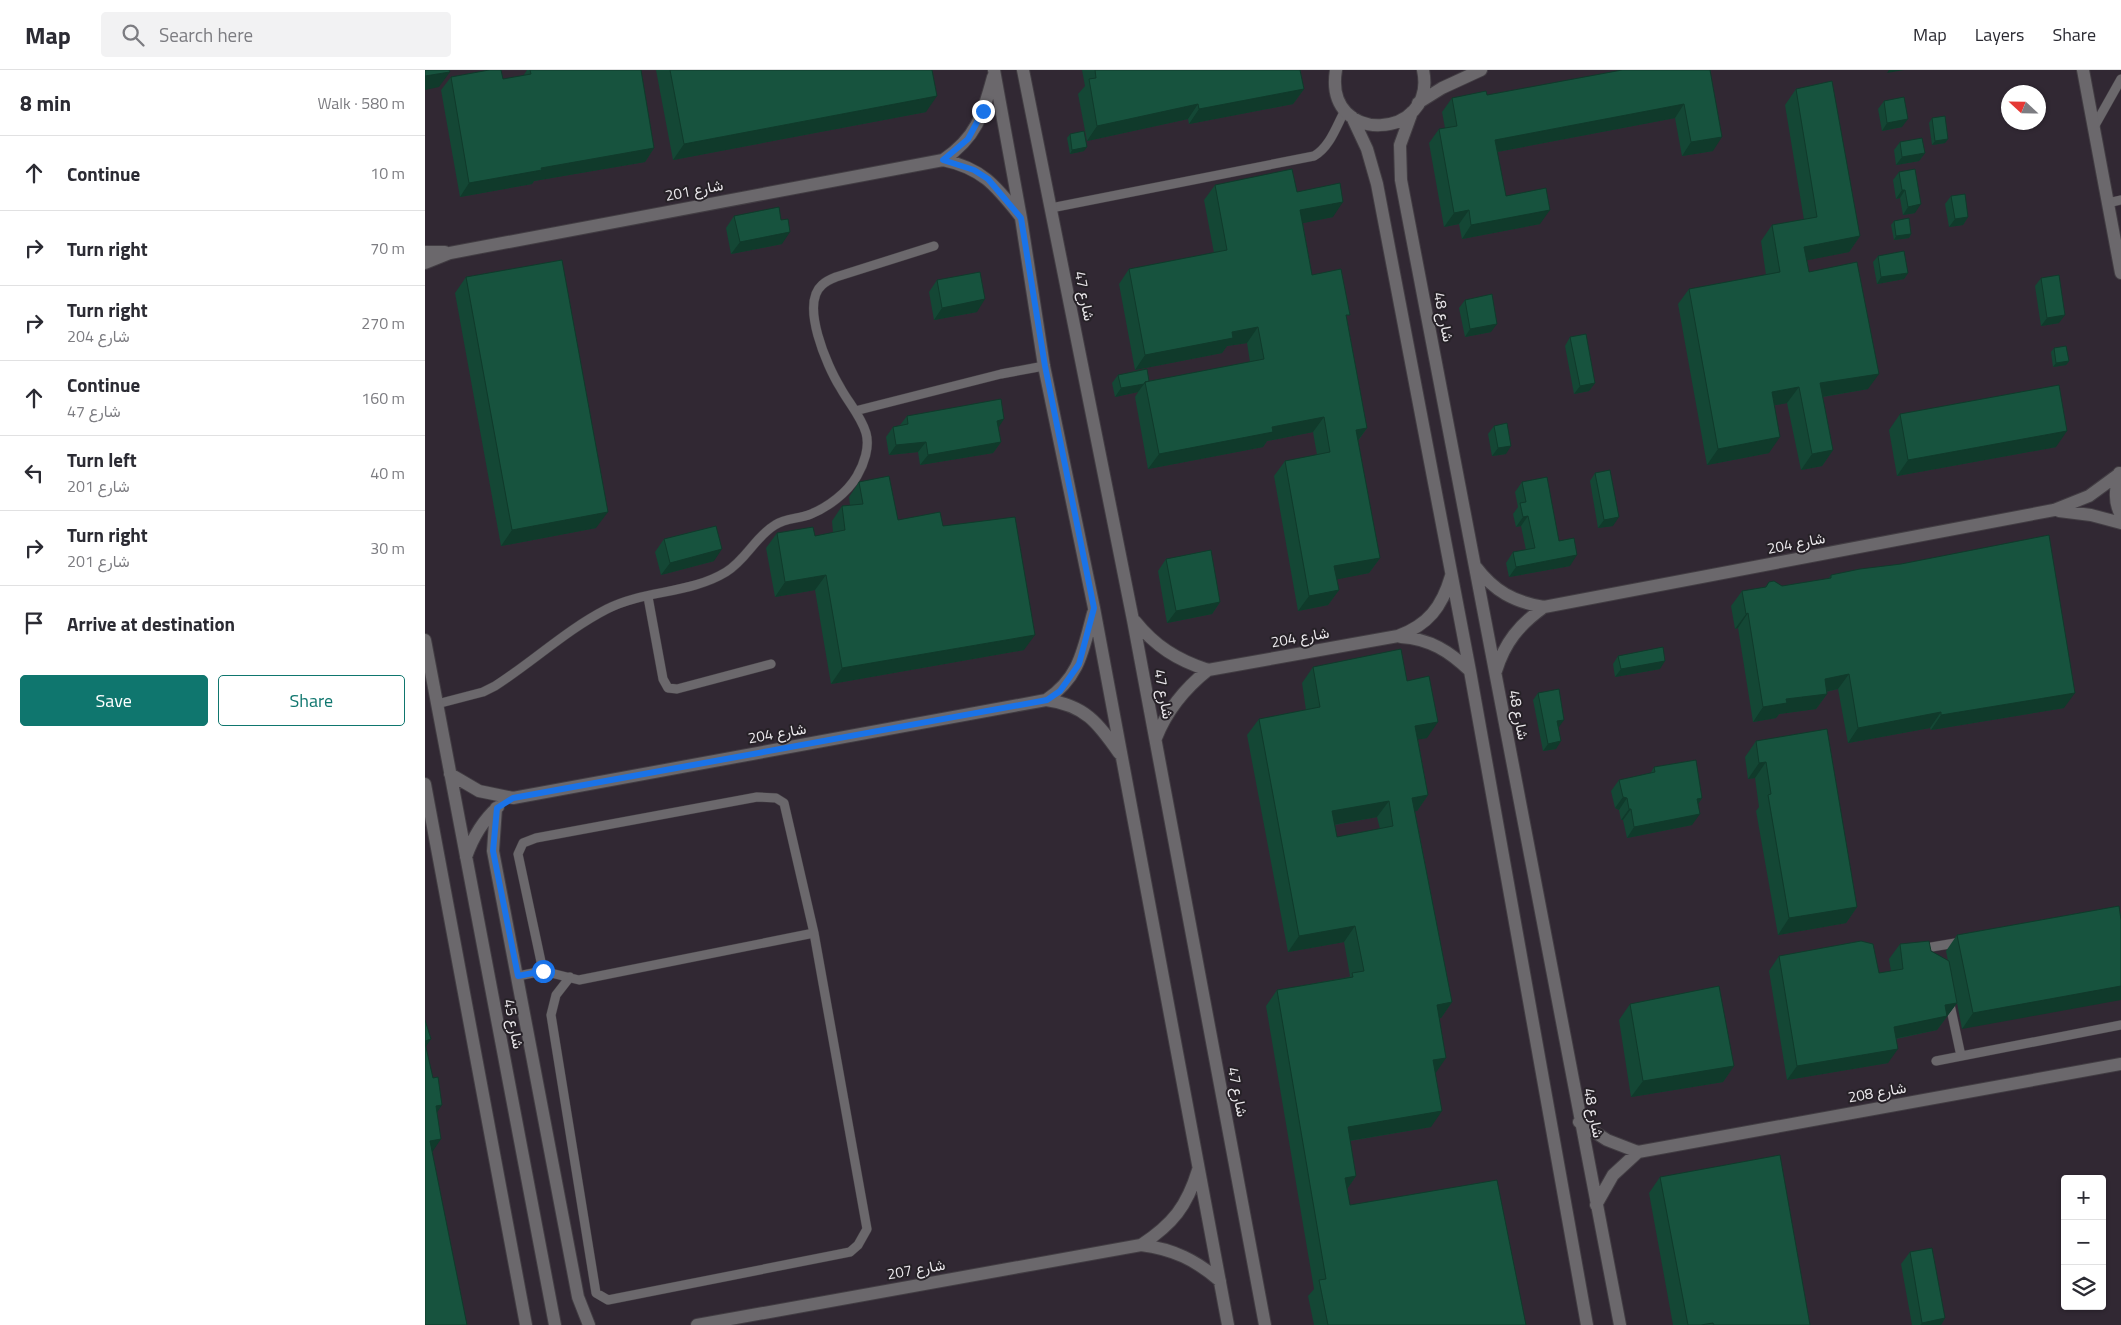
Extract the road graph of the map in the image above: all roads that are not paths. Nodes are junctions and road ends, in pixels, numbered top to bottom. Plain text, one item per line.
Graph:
1 (1023, 70) edge
2 (1336, 70) edge
3 (1423, 70) edge
4 (1481, 70) edge
5 (2083, 70) edge
6 (994, 71) edge
7 (2121, 79) edge
8 (1415, 108) junction
9 (1348, 113) junction
10 (2094, 127) junction
11 (943, 160) junction
12 (2121, 200) edge
13 (2108, 202) junction
14 (1051, 208) junction
15 (1021, 218) junction
16 (934, 246) dead end
17 (425, 252) edge
18 (450, 252) junction
19 (425, 263) edge
20 (2121, 273) edge
21 (1045, 366) junction
22 (855, 411) junction
23 (2120, 472) edge
24 (2054, 510) junction
25 (2121, 515) edge
26 (2121, 523) edge
27 (1474, 565) junction
28 (1452, 574) junction
29 (648, 597) junction
30 (1544, 607) junction
31 (1094, 608) junction
32 (1133, 620) junction
33 (1398, 636) junction
34 (425, 640) edge
35 (771, 664) dead end
36 (1208, 670) junction
37 (1470, 670) junction
38 (1495, 674) junction
39 (1047, 700) junction
40 (437, 704) junction
41 (1155, 739) junction
42 (1122, 757) junction
43 (450, 774) junction
44 (425, 784) edge
45 (513, 798) junction
46 (497, 808) junction
47 (425, 847) edge
48 (466, 858) junction
49 (439, 861) junction
50 (814, 932) junction
51 (1968, 941) edge
52 (1911, 950) edge
53 (543, 971) junction
54 (518, 976) junction
55 (569, 977) junction
56 (1948, 992) edge
57 (2121, 1025) edge
58 (1961, 1056) junction
59 (1936, 1061) dead end
60 (2121, 1064) edge
61 (1579, 1122) junction
62 (1638, 1152) junction
63 (1198, 1168) junction
64 (1596, 1206) junction
65 (1141, 1245) junction
66 (1220, 1281) junction
67 (557, 1323) edge
68 (526, 1325) edge
69 (589, 1325) edge
70 (697, 1325) edge
71 (1228, 1325) edge
72 (1265, 1325) edge
73 (1587, 1325) edge
74 (1619, 1325) edge

1 - 14 street, شارع 47
2 - 9 street
3 - 8 street, شارع 48
4 - 8 street
5 - 10 street
6 - 11 street, شارع 201
6 - 15 street
7 - 10 lane
8 - 9 street
8 - 27 street, شارع 48
9 - 14 lane
9 - 28 street
10 - 13 street
11 - 15 street, شارع 201
11 - 18 street, شارع 201
12 - 13 lane
13 - 20 street
14 - 32 street, شارع 47
15 - 21 street
16 - 22 lane
17 - 18 street, شارع 201
18 - 19 street, شارع 201
21 - 22 lane
21 - 31 street
22 - 29 lane
23 - 24 street, شارع 204
23 - 25 street
24 - 26 street, شارع 204
24 - 30 street, شارع 204
27 - 30 street, شارع 204
27 - 38 street, شارع 48
28 - 33 street, شارع 204
28 - 37 street
29 - 35 lane
29 - 40 lane
30 - 38 street, شارع 204
31 - 39 street
31 - 42 street
32 - 36 street, شارع 204
32 - 41 street, شارع 47
33 - 36 street, شارع 204
33 - 37 street, شارع 204
34 - 40 street, شارع 45
36 - 41 street
37 - 73 street
38 - 61 street, شارع 48
39 - 42 street, شارع 204
39 - 45 street, شارع 204
40 - 43 street, شارع 45
41 - 72 street, شارع 47
42 - 63 street
43 - 45 street, شارع 204
43 - 48 street, شارع 45
44 - 49 street
45 - 46 street, شارع 204
46 - 48 street, شارع 204
46 - 54 street
47 - 49 street
48 - 67 street, شارع 45
49 - 68 street
50 - 53 lane
50 - 55 lane
50 - 55 lane
51 - 52 lane
53 - 54 lane
53 - 55 lane
54 - 69 street
56 - 58 lane
57 - 58 lane
58 - 59 lane
60 - 62 street, شارع 208
61 - 62 street
61 - 64 street, شارع 48
62 - 64 street
63 - 65 street, شارع 207
63 - 66 street
64 - 74 street, شارع 48
65 - 66 street, شارع 207
65 - 70 street, شارع 207
66 - 71 street

